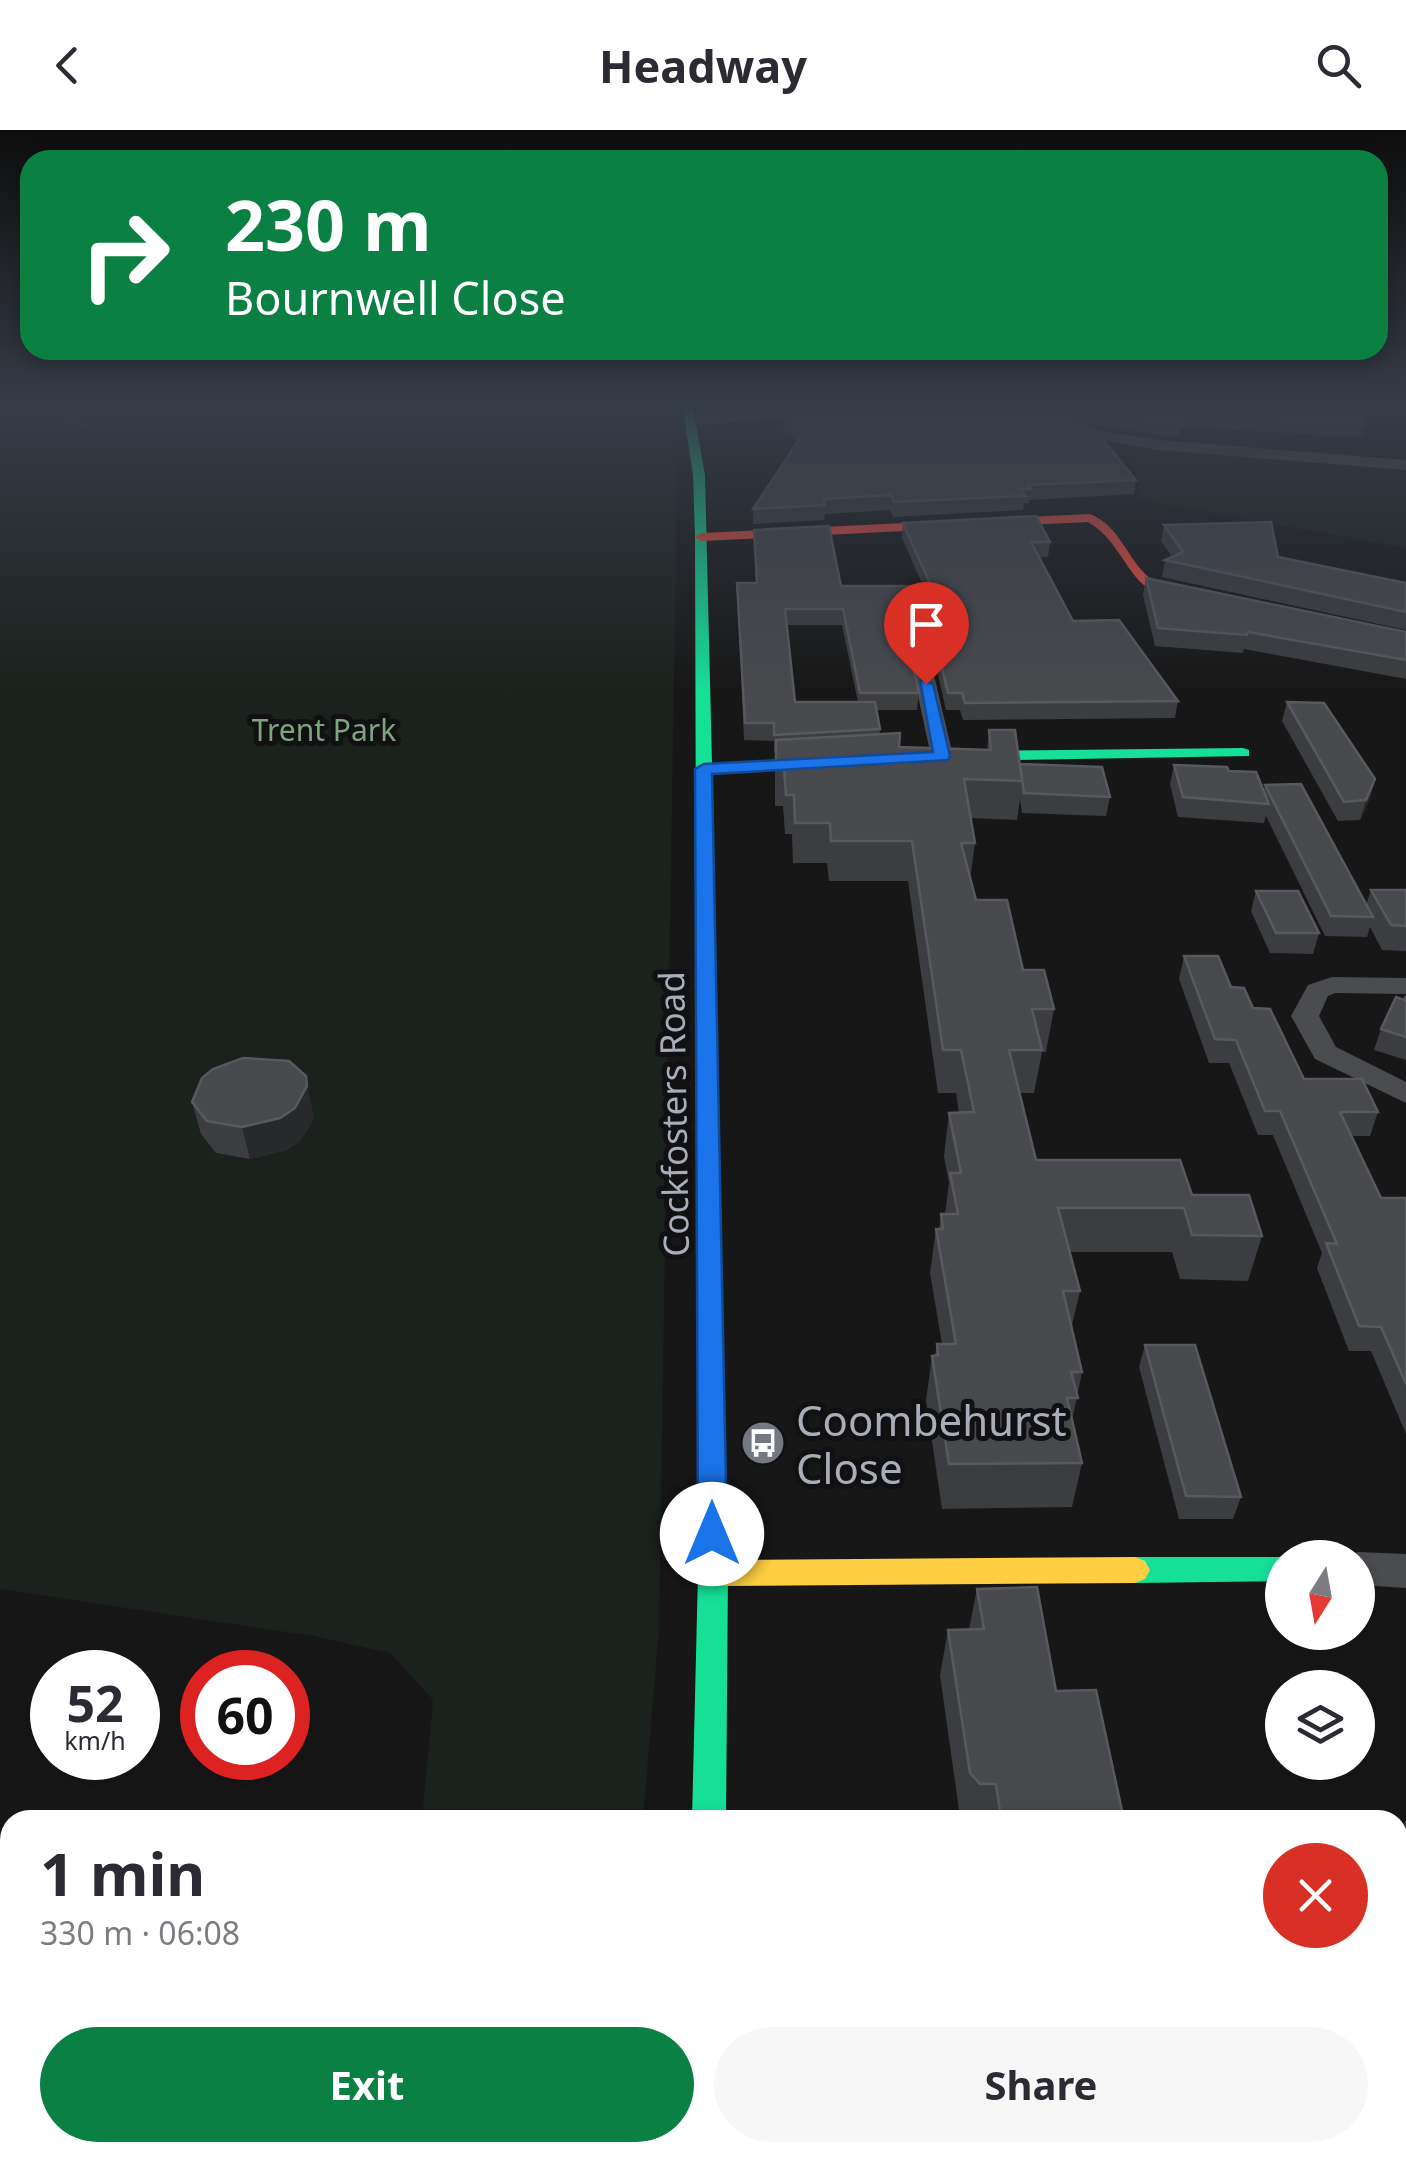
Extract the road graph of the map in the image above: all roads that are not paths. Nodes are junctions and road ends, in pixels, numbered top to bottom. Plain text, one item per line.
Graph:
1 (698, 503) edge
2 (701, 537) junction
3 (1224, 602) edge
4 (917, 644) dead end
5 (1243, 754) dead end
6 (932, 757) joint
7 (862, 761) edge
8 (704, 769) junction
9 (1406, 986) edge
10 (1406, 1094) edge
11 (1265, 1569) edge
12 (1375, 1570) edge
13 (1406, 1571) edge
14 (713, 1573) junction
15 (710, 1810) edge

1 - 2 main road, Cockfosters Road
2 - 3 main road
2 - 8 main road, Cockfosters Road
4 - 6 street
5 - 6 main road
7 - 8 main road
8 - 14 main road, Cockfosters Road
9 - 10 street
11 - 14 main road
12 - 13 street
14 - 15 main road, Cockfosters Road

